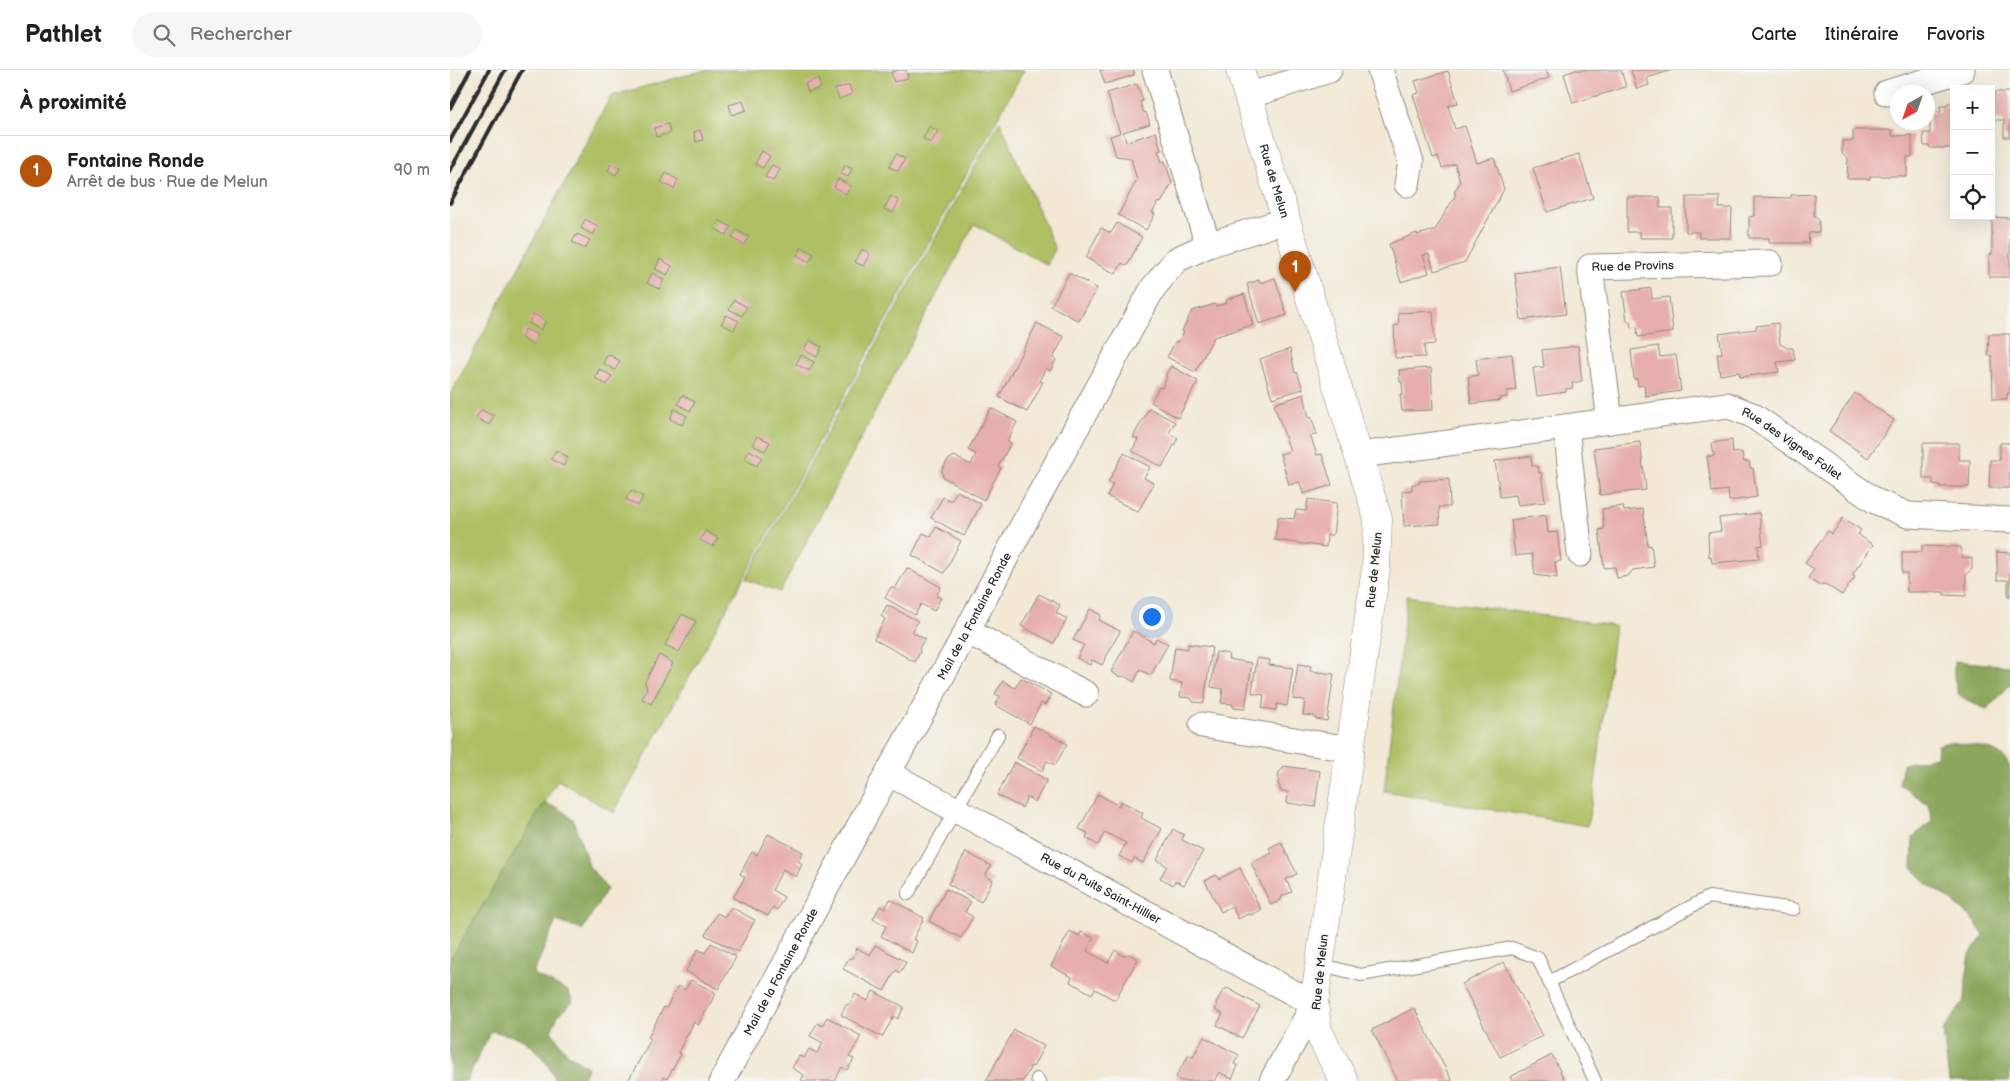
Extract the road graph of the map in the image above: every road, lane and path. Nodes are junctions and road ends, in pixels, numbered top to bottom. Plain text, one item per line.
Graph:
1 (1155, 70) edge
2 (1240, 70) edge
3 (1329, 70) edge
4 (1380, 70) edge
5 (1962, 70) edge
6 (1887, 93) dead end
7 (1248, 96) junction
8 (1406, 184) dead end
9 (1287, 220) junction
10 (1208, 245) junction
11 (1770, 263) dead end
12 (1610, 421) junction
13 (1566, 427) junction
14 (1360, 455) junction
15 (2010, 520) edge
16 (1580, 554) dead end
17 (967, 631) junction
18 (1086, 694) dead end
19 (1202, 725) dead end
20 (998, 735) dead end
21 (1350, 749) junction
22 (888, 773) junction
23 (956, 810) junction
24 (908, 894) dead end
25 (1794, 909) dead end
26 (1319, 964) junction
27 (1549, 982) junction
28 (1314, 1004) junction
29 (722, 1081) edge
30 (1272, 1081) edge
31 (1344, 1081) edge
32 (1595, 1081) edge

1 - 10 street
2 - 7 street, Rue de Melun
3 - 7 street
4 - 8 street
5 - 6 street
7 - 9 street, Rue de Melun
9 - 10 street, Mail de la Fontaine Ronde
9 - 14 street, Rue de Melun
10 - 17 street, Mail de la Fontaine Ronde
11 - 12 street, Rue de Provins
12 - 13 street, Rue des Vignes Follet
12 - 15 street, Rue des Vignes Follet
13 - 14 street, Rue des Vignes Follet
13 - 16 street
14 - 21 street, Rue de Melun
17 - 18 street
17 - 22 street, Mail de la Fontaine Ronde
19 - 21 street
20 - 23 lane
21 - 26 street, Rue de Melun
22 - 23 street, Rue du Puits Saint-Hillier
22 - 29 street, Mail de la Fontaine Ronde
23 - 24 lane
23 - 28 street, Rue du Puits Saint-Hillier
25 - 27 lane
26 - 27 lane
26 - 28 street, Rue de Melun
27 - 32 lane
28 - 30 street
28 - 31 street, Rue de Melun

